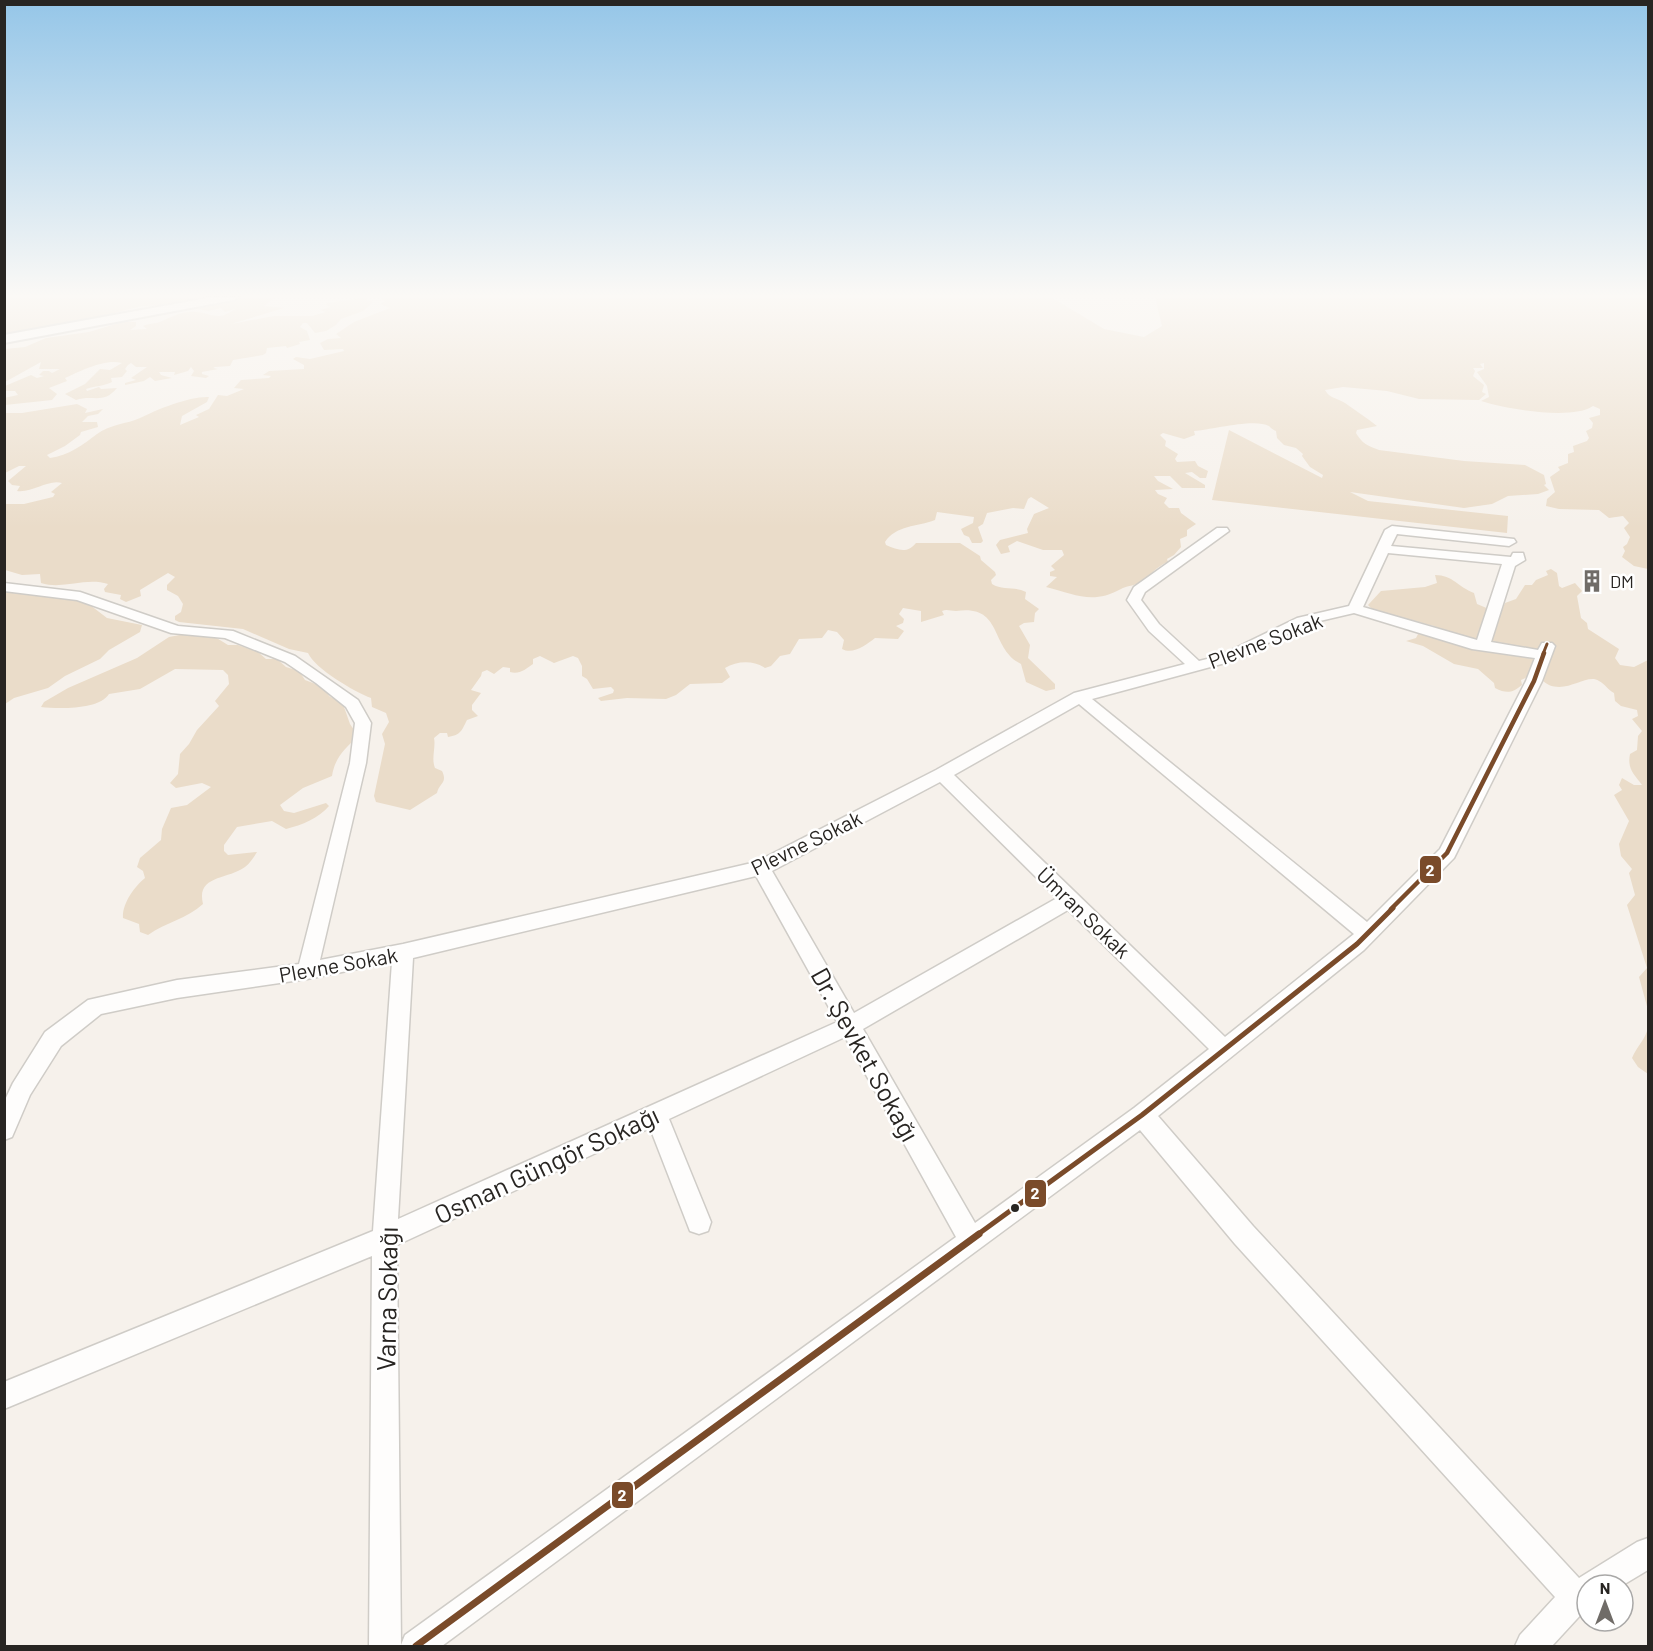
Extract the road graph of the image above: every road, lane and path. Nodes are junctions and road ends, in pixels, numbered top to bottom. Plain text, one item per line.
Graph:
1 (1222, 531) dead end
2 (1383, 549) junction
3 (1513, 550) junction
4 (4, 587) edge
5 (1355, 609) junction
6 (1483, 645) junction
7 (1196, 666) junction
8 (1080, 697) junction
9 (942, 774) junction
10 (761, 868) junction
11 (1071, 899) junction
12 (1368, 934) junction
13 (403, 952) junction
14 (307, 972) junction
15 (850, 1025) junction
16 (1225, 1051) junction
17 (656, 1114) junction
18 (1142, 1115) junction
19 (4, 1130) edge
20 (699, 1222) dead end
21 (385, 1238) junction
22 (971, 1240) junction
23 (4, 1396) edge
24 (1648, 1553) edge
25 (1615, 1573) edge
26 (1575, 1580) edge
27 (1575, 1602) edge
28 (385, 1647) edge
29 (416, 1647) edge
30 (1531, 1647) edge

1 - 7 street
2 - 3 street
2 - 3 street
2 - 5 street
3 - 6 street
4 - 14 street
5 - 6 street, Plevne Sokak
5 - 7 street, Plevne Sokak
6 - 12 street, Plevne Sokak
7 - 8 street, Plevne Sokak
8 - 9 street, Plevne Sokak
8 - 12 street
9 - 10 street, Plevne Sokak
9 - 11 street, Ümran Sokak
10 - 13 street, Plevne Sokak
10 - 15 street, Dr. Şevket Sokağı
11 - 15 street, Osman Güngör Sokağı
11 - 16 street, Ümran Sokak
12 - 16 street
13 - 14 street, Plevne Sokak
13 - 21 street, Varna Sokağı
14 - 19 street, Plevne Sokak
15 - 17 street, Osman Güngör Sokağı
15 - 22 street, Dr. Şevket Sokağı
16 - 18 street
17 - 20 street
17 - 21 street, Osman Güngör Sokağı
18 - 22 street
18 - 26 street
21 - 23 street, Osman Güngör Sokağı
21 - 28 street, Varna Sokağı
22 - 29 street
24 - 25 street
27 - 30 street

